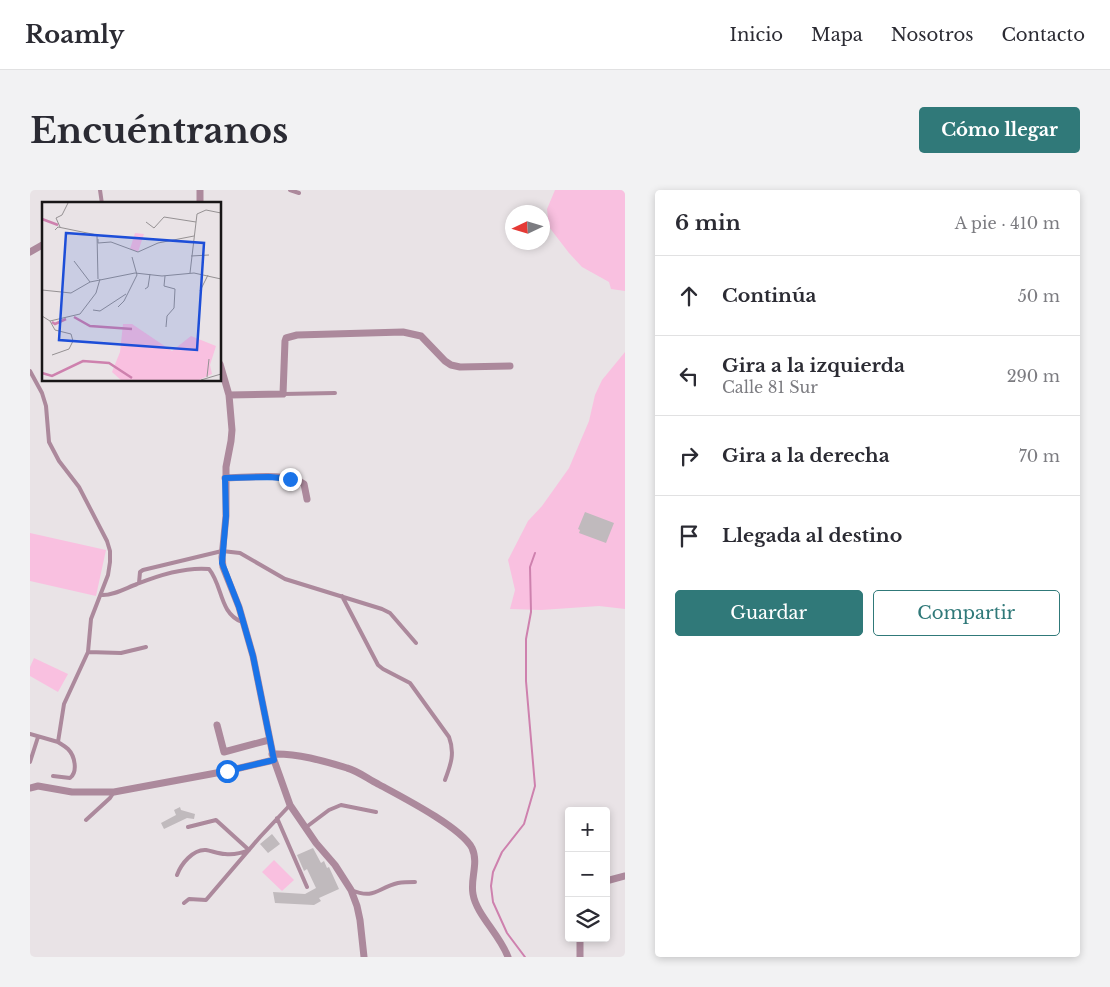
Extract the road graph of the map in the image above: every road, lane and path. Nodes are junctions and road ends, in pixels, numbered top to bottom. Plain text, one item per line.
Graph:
1 (290, 190) edge
2 (299, 193) dead end
3 (42, 245) edge
4 (30, 252) edge
5 (510, 366) dead end
6 (221, 367) edge
7 (30, 371) edge
8 (334, 393) dead end
9 (283, 394) junction
10 (229, 395) junction
11 (225, 478) junction
12 (307, 499) dead end
13 (222, 551) junction
14 (139, 583) junction
15 (101, 595) junction
16 (342, 596) junction
17 (242, 622) junction
18 (416, 643) dead end
19 (146, 647) dead end
20 (88, 652) junction
21 (217, 726) dead end
22 (30, 734) edge
23 (38, 737) junction
24 (270, 740) junction
25 (58, 742) junction
26 (273, 757) junction
27 (30, 762) edge
28 (52, 776) dead end
29 (445, 780) dead end
30 (30, 788) edge
31 (114, 792) junction
32 (290, 805) junction
33 (376, 812) dead end
34 (277, 818) junction
35 (86, 820) dead end
36 (188, 827) dead end
37 (305, 828) junction
38 (249, 850) junction
39 (177, 875) dead end
40 (625, 876) edge
41 (610, 880) edge
42 (415, 882) dead end
43 (307, 887) dead end
44 (351, 890) junction
45 (184, 903) dead end
46 (580, 942) edge
47 (364, 957) edge
48 (508, 957) edge
49 (580, 957) edge

1 - 2 lane
3 - 4 street
5 - 9 street
6 - 10 street
7 - 15 lane
8 - 9 lane
9 - 10 street
10 - 11 street
11 - 12 street
11 - 13 street
13 - 14 lane
13 - 16 lane
13 - 17 street
14 - 15 lane
14 - 17 lane
15 - 20 lane
16 - 18 lane
16 - 29 lane
17 - 24 street
19 - 20 lane
20 - 25 lane
21 - 24 street
22 - 23 lane
23 - 25 lane
23 - 27 lane
24 - 26 street
25 - 28 lane
26 - 31 street
26 - 32 street
26 - 48 street
30 - 31 street
31 - 35 lane
32 - 34 lane
32 - 37 street
33 - 37 lane
34 - 38 lane
34 - 43 lane
36 - 38 lane
37 - 44 street
38 - 39 lane
38 - 45 lane
40 - 41 street
42 - 44 lane
44 - 47 street
46 - 49 street

